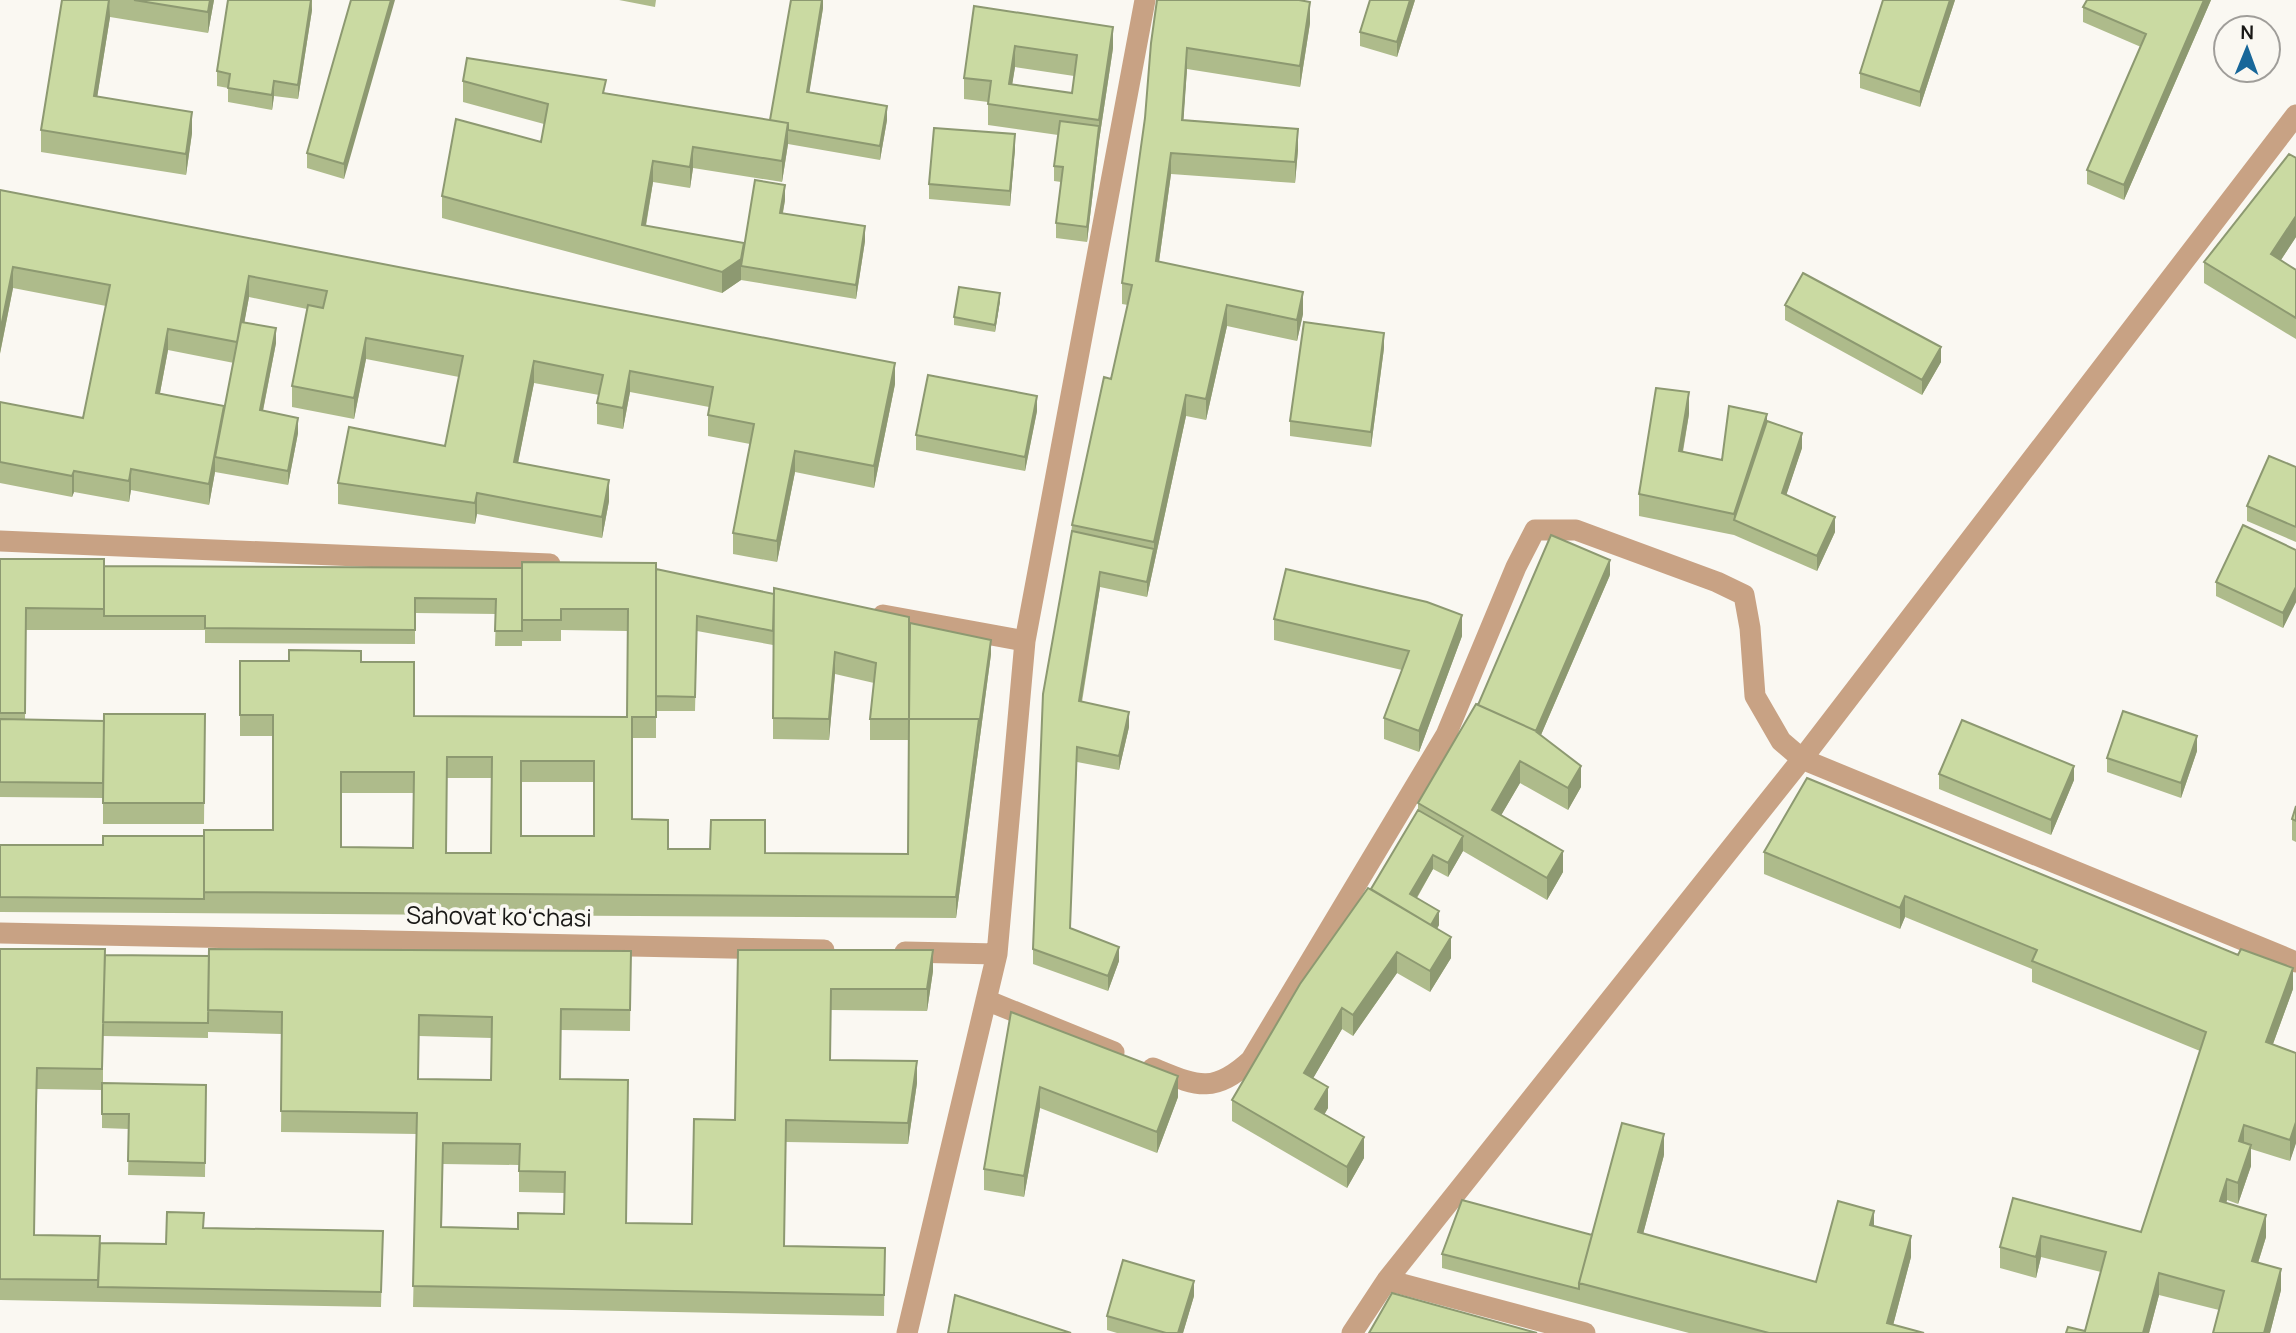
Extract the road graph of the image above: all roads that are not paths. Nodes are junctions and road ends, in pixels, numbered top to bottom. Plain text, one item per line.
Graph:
1 (1145, 0) edge
2 (2296, 116) edge
3 (0, 541) edge
4 (569, 565) edge
5 (865, 611) edge
6 (1025, 641) junction
7 (1802, 759) junction
8 (0, 933) edge
9 (845, 951) edge
10 (886, 952) edge
11 (997, 954) junction
12 (2296, 962) edge
13 (986, 1000) junction
14 (1387, 1280) junction
15 (907, 1333) edge
16 (1352, 1333) edge
17 (1585, 1333) edge

1 - 6 street
2 - 7 street
3 - 4 street
5 - 6 street
6 - 11 street
7 - 12 street
7 - 13 street
7 - 14 street
8 - 9 street, Sahovat koʻchasi
10 - 11 street
11 - 13 street
13 - 15 street
14 - 16 street
14 - 17 street

